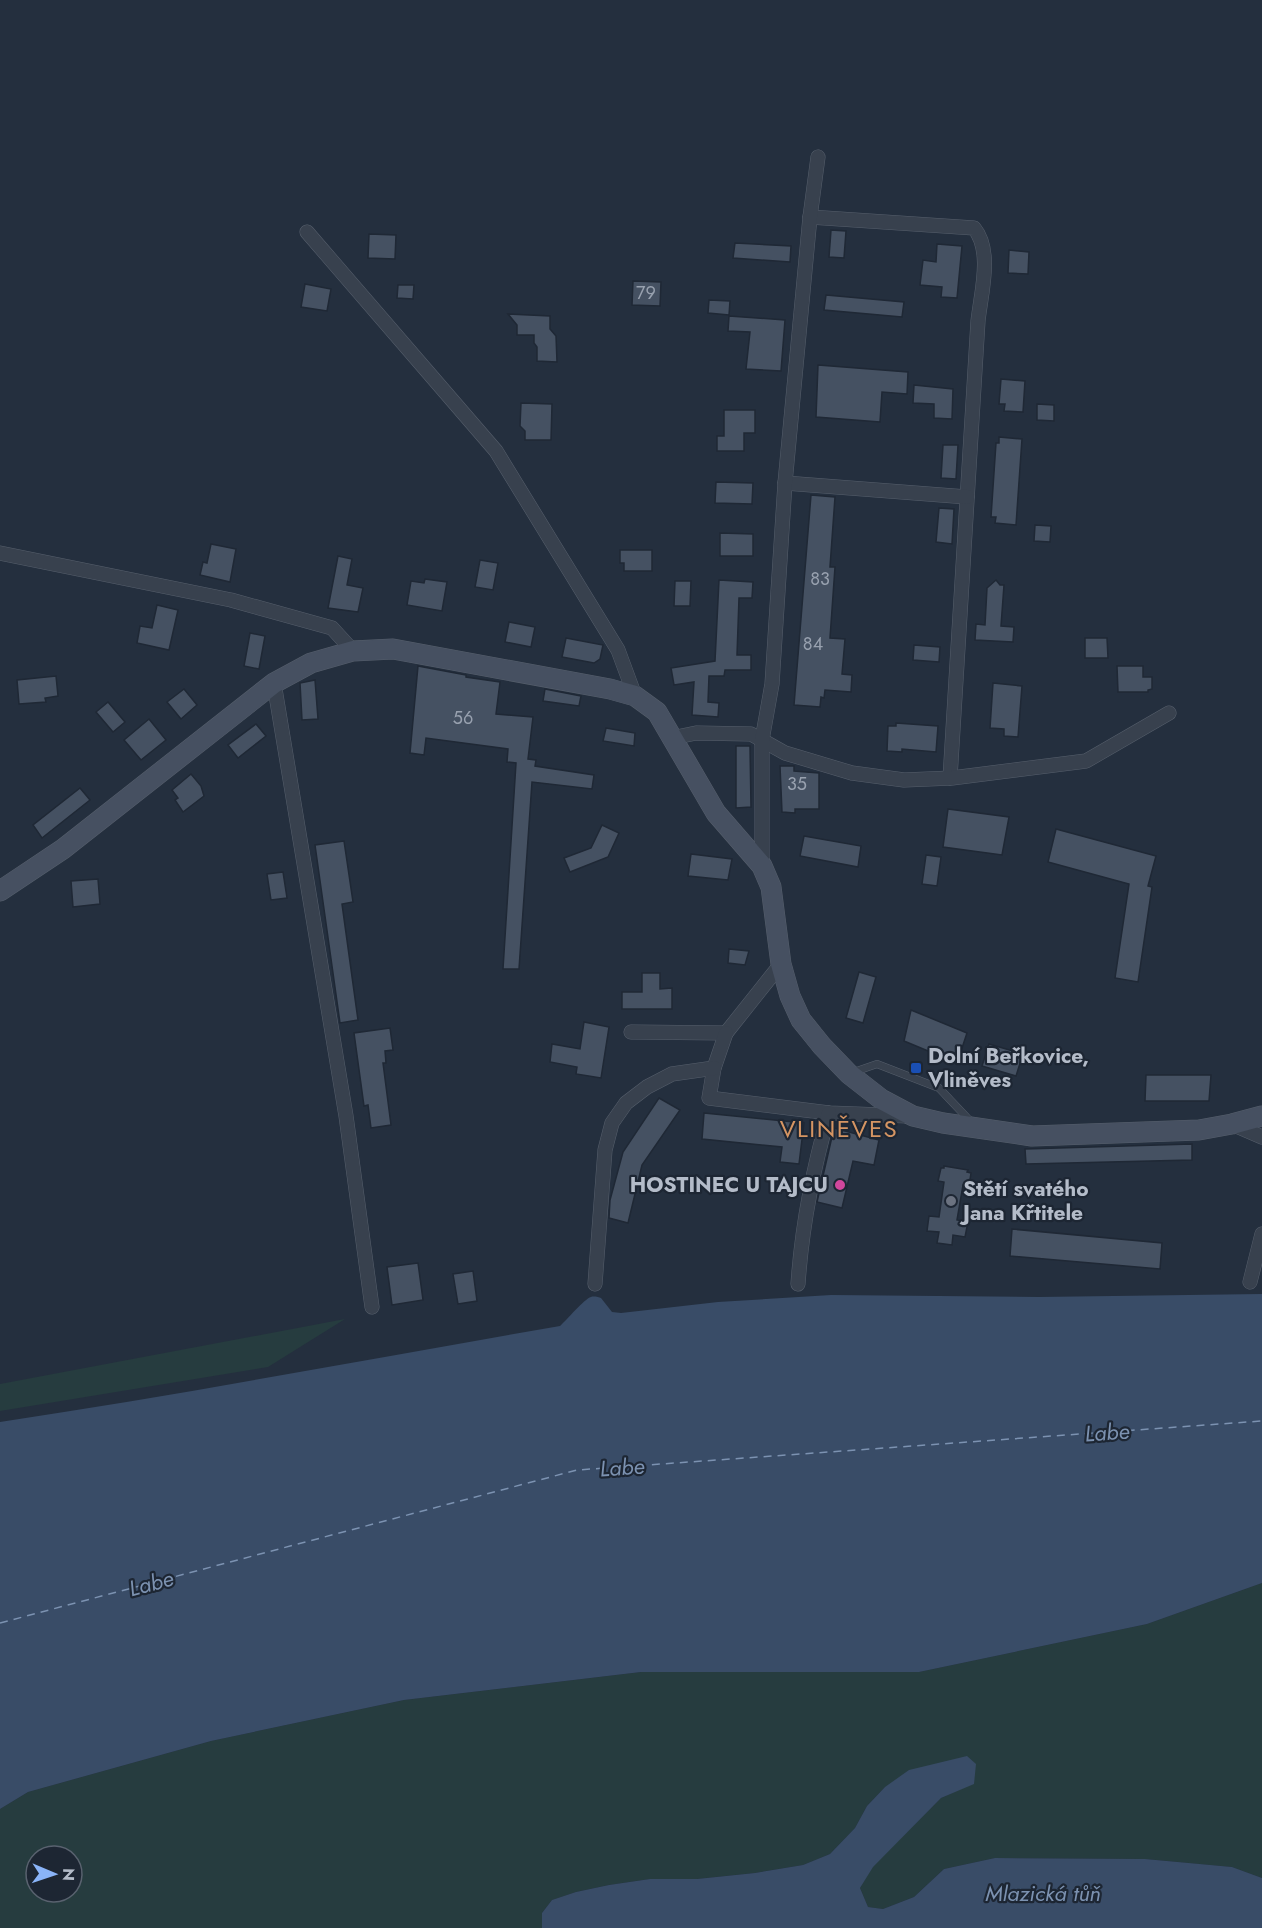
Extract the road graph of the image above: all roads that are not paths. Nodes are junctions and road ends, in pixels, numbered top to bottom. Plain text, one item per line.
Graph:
1 (818, 157) dead end
2 (810, 217) junction
3 (307, 232) dead end
4 (785, 483) junction
5 (967, 497) junction
6 (0, 553) edge
7 (353, 651) junction
8 (274, 683) junction
9 (635, 696) junction
10 (1168, 713) dead end
11 (672, 738) junction
12 (762, 740) junction
13 (950, 778) junction
14 (762, 866) junction
15 (0, 891) edge
16 (781, 964) junction
17 (631, 1032) dead end
18 (726, 1033) junction
19 (714, 1068) junction
20 (849, 1074) junction
21 (829, 1113) junction
22 (913, 1116) junction
23 (1262, 1116) edge
24 (1232, 1124) junction
25 (978, 1129) junction
26 (1262, 1137) edge
27 (1262, 1234) edge
28 (1250, 1282) dead end
29 (595, 1284) dead end
30 (798, 1284) dead end
31 (372, 1307) dead end

1 - 2 street
2 - 4 street
2 - 5 street
3 - 9 street
4 - 5 street
4 - 12 street
5 - 13 street
6 - 7 street
7 - 8 street
7 - 9 street
8 - 15 street
8 - 31 street
9 - 11 street
10 - 13 street
11 - 12 street
11 - 14 street
12 - 13 street
12 - 14 street
14 - 16 street
16 - 18 street
16 - 20 street
17 - 18 street
18 - 19 street
19 - 21 street
19 - 29 street
20 - 22 street
20 - 25 lane
21 - 22 street
21 - 30 street
22 - 25 street
23 - 24 street
24 - 25 street
24 - 26 street
27 - 28 street

